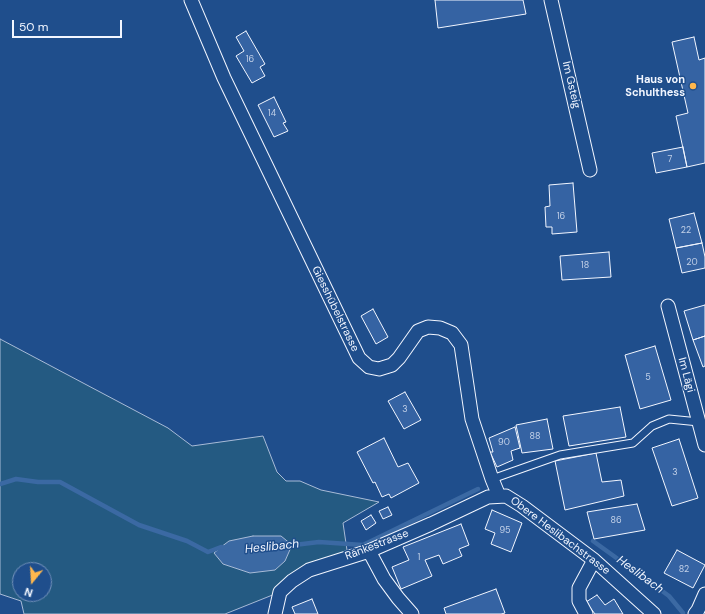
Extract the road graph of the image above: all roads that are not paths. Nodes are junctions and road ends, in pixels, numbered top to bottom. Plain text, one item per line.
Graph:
1 (191, 0) edge
2 (551, 0) edge
3 (590, 170) dead end
4 (668, 306) dead end
5 (699, 422) junction
6 (705, 445) edge
7 (492, 479) junction
8 (499, 496) junction
9 (370, 551) junction
10 (594, 560) junction
11 (705, 594) edge
12 (275, 614) edge
13 (412, 614) edge
14 (586, 614) edge
15 (654, 614) edge
16 (695, 614) edge

1 - 7 street, Giesshübelstrasse
2 - 3 street, Im Gsteig
4 - 5 street, Im Lägi
5 - 6 street, Im Lägi
5 - 7 lane
7 - 8 street, Giesshübelstrasse
8 - 9 street, Ränkestrasse
8 - 10 street, Obere Heslibachstrasse
9 - 12 street, Ränkestrasse
9 - 13 street
10 - 14 street
10 - 15 street, Obere Heslibachstrasse
11 - 16 street

